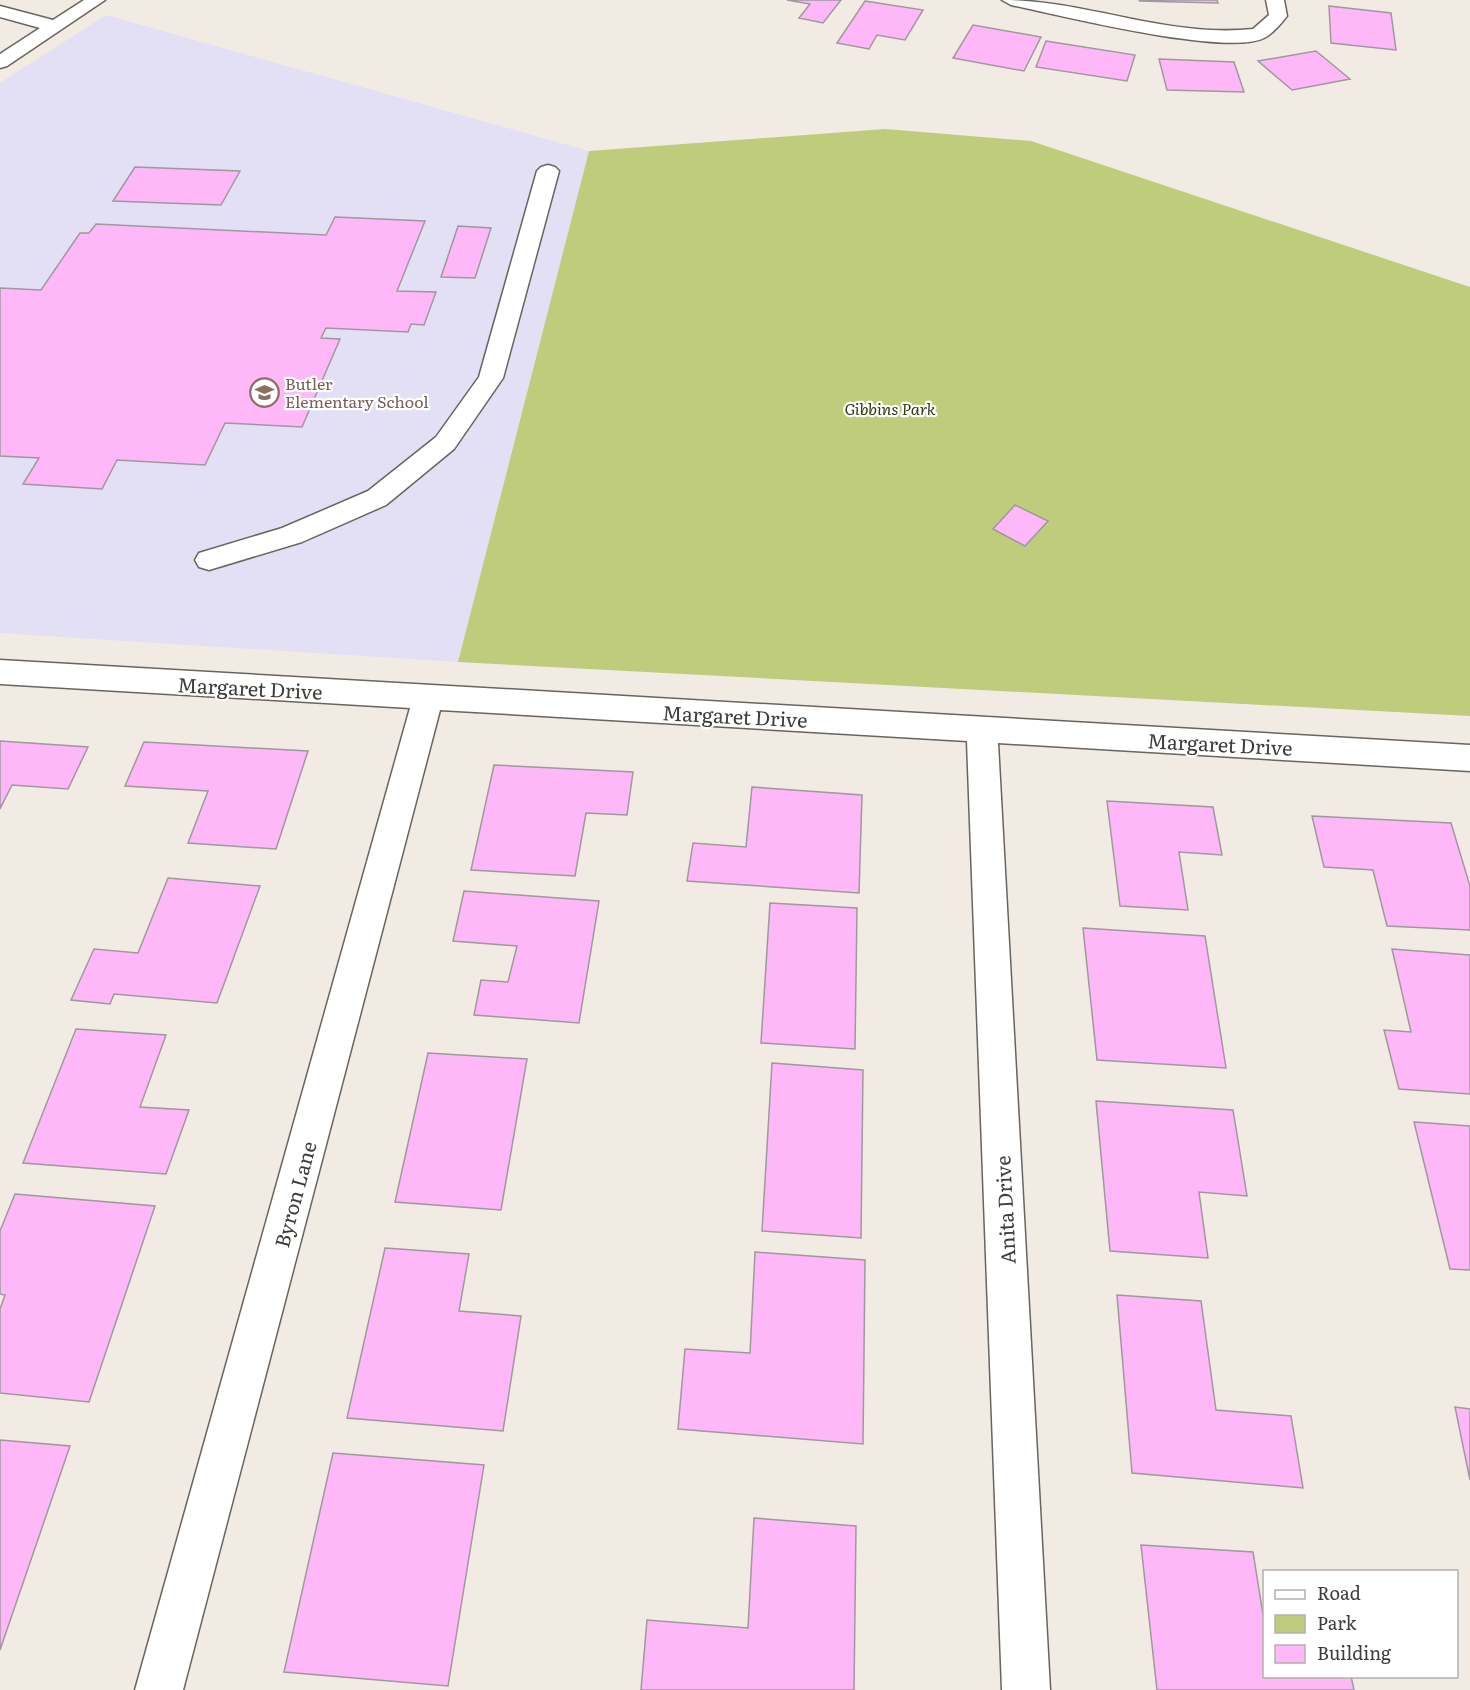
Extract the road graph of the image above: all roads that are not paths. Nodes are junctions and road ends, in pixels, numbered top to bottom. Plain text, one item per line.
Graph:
1 (96, 0) edge
2 (1011, 0) edge
3 (1275, 0) edge
4 (0, 11) edge
5 (54, 26) junction
6 (0, 62) edge
7 (548, 171) dead end
8 (209, 560) dead end
9 (0, 672) edge
10 (428, 698) junction
11 (981, 729) junction
12 (1470, 758) edge
13 (159, 1690) edge
14 (1026, 1690) edge

1 - 5 street
2 - 3 street
4 - 5 street
5 - 6 street
7 - 8 street
9 - 10 street, Margaret Drive
10 - 11 street, Margaret Drive
10 - 13 street, Byron Lane
11 - 12 street, Margaret Drive
11 - 14 street, Anita Drive

